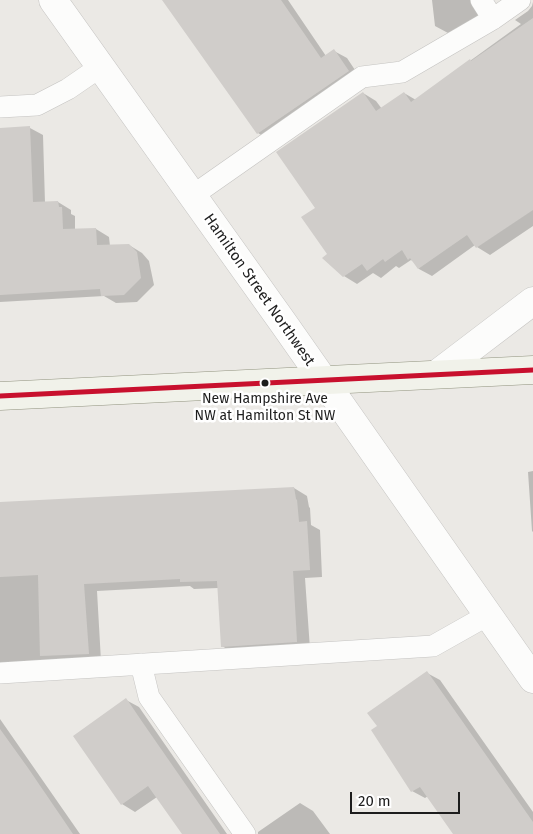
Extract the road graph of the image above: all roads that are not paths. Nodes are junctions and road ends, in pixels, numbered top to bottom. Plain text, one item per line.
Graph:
1 (53, 0) edge
2 (481, 0) edge
3 (520, 0) edge
4 (493, 19) junction
5 (100, 67) junction
6 (0, 107) edge
7 (192, 196) junction
8 (533, 301) edge
9 (533, 370) edge
10 (437, 374) junction
11 (322, 379) junction
12 (0, 396) edge
13 (488, 615) junction
14 (141, 664) junction
15 (0, 673) edge
16 (532, 677) edge
17 (245, 834) edge

1 - 5 street, Hamilton Street Northwest
2 - 4 lane
3 - 4 lane
4 - 7 lane
5 - 6 lane
5 - 7 street, Hamilton Street Northwest
7 - 11 street, Hamilton Street Northwest
8 - 10 street
9 - 10 main road
10 - 11 main road
11 - 12 main road
11 - 13 street, Hamilton Street Northwest
13 - 14 lane
13 - 16 street, Hamilton Street Northwest
14 - 15 lane
14 - 17 lane

